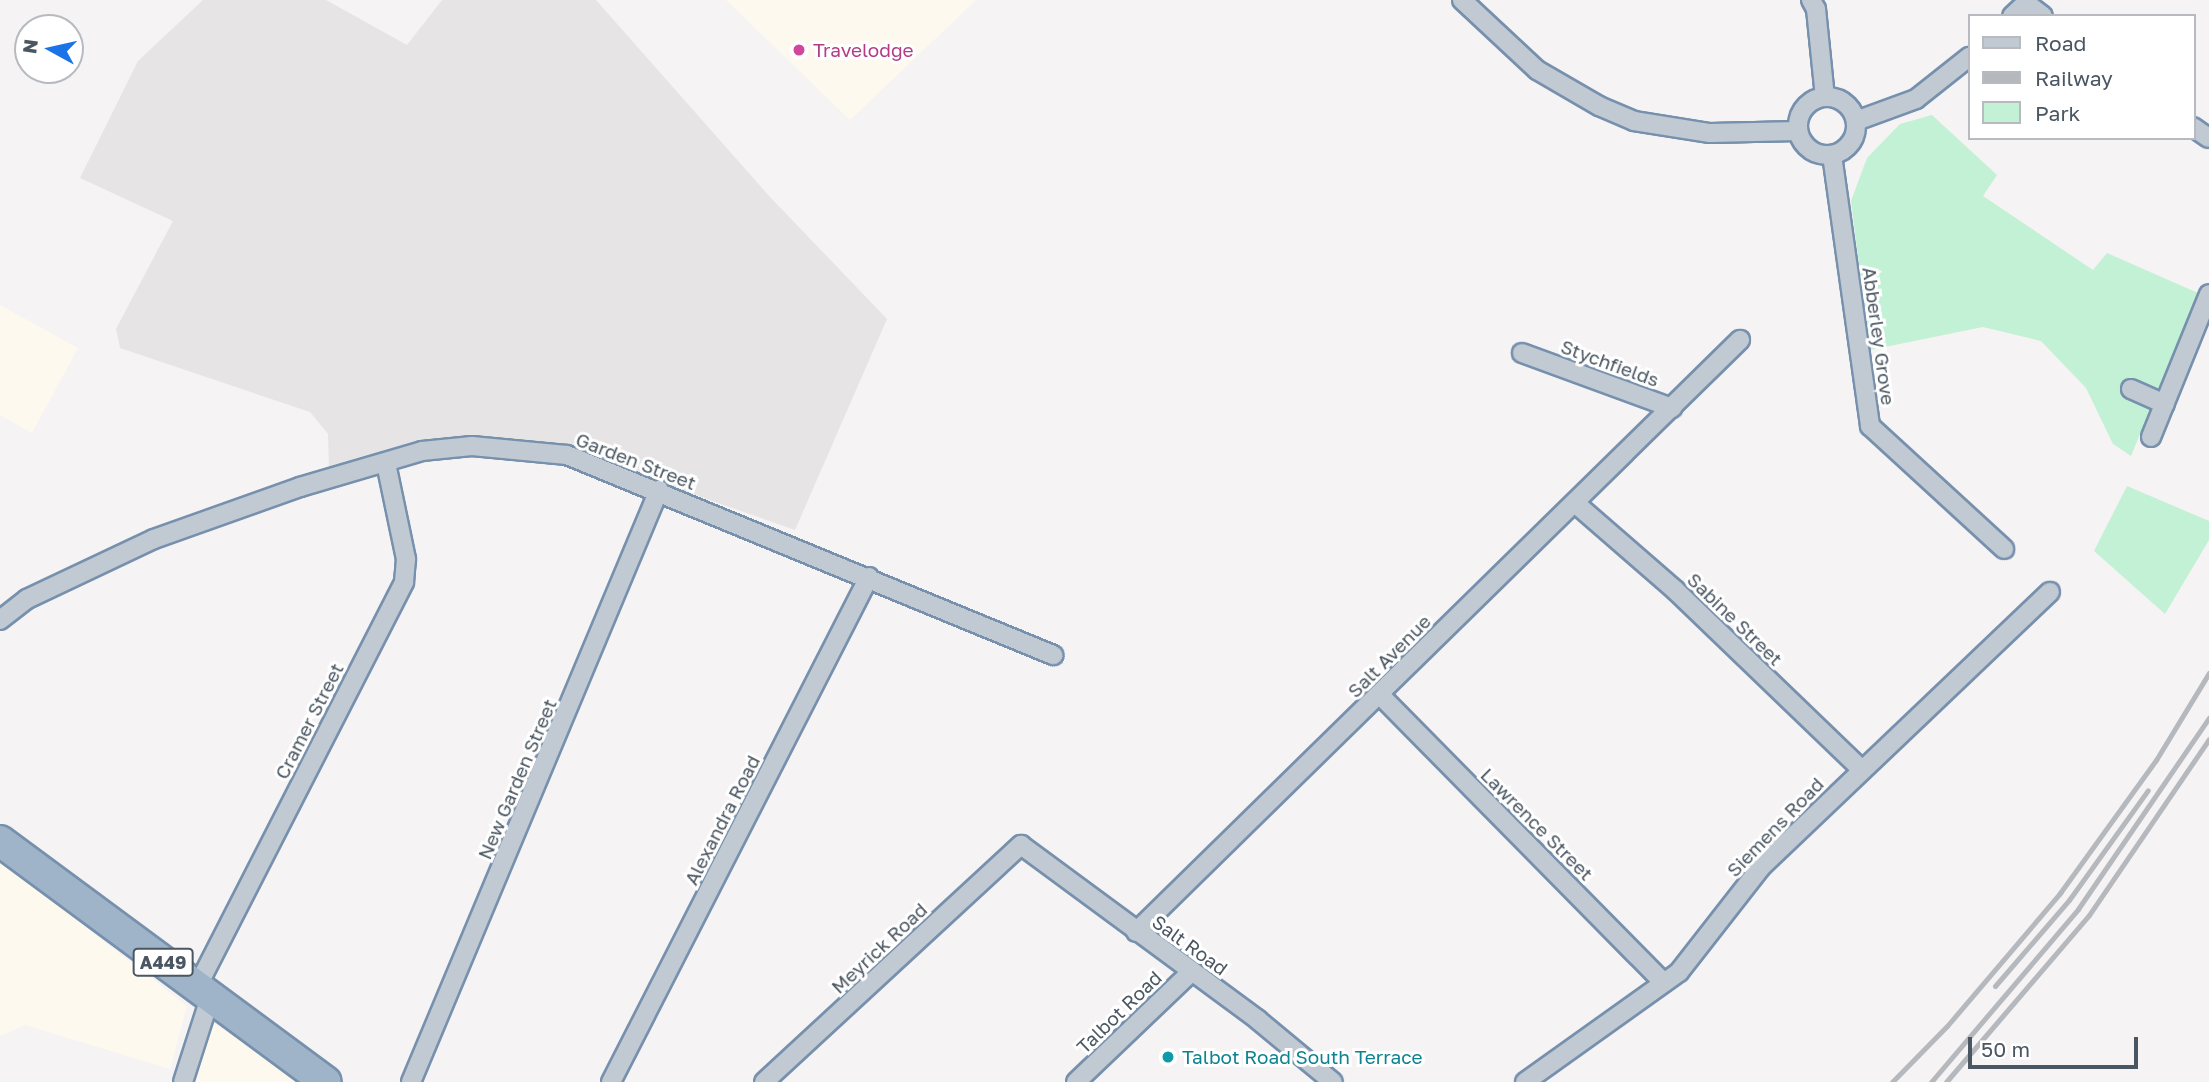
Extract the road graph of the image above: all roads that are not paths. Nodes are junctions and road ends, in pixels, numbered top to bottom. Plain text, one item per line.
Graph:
1 (1462, 0) edge
2 (1811, 0) edge
3 (2014, 14) edge
4 (2040, 14) edge
5 (1968, 58) edge
6 (1825, 97) junction
7 (1856, 121) junction
8 (1798, 131) junction
9 (1832, 155) junction
10 (2209, 294) edge
11 (1740, 340) dead end
12 (1522, 353) dead end
13 (2131, 389) dead end
14 (2165, 404) junction
15 (1672, 408) junction
16 (2151, 437) dead end
17 (386, 463) junction
18 (659, 490) junction
19 (1576, 503) junction
20 (2004, 549) dead end
21 (869, 577) junction
22 (2050, 592) dead end
23 (0, 620) edge
24 (1053, 655) dead end
25 (1380, 695) junction
26 (1861, 769) junction
27 (0, 841) edge
28 (1021, 845) joint
29 (1136, 932) junction
30 (1191, 972) junction
31 (1664, 983) junction
32 (203, 992) junction
33 (183, 1082) edge
34 (326, 1082) edge
35 (411, 1082) edge
36 (611, 1082) edge
37 (764, 1082) edge
38 (1076, 1082) edge
39 (1333, 1082) edge
40 (1525, 1082) edge

1 - 8 street
2 - 6 street
3 - 4 street
5 - 7 street
6 - 7 street
6 - 8 street
7 - 9 street
8 - 9 street
9 - 20 street, Abberley Grove
10 - 14 street
11 - 15 street, Stychfields
12 - 15 street, Stychfields
13 - 14 street
14 - 16 street
15 - 19 street, Salt Avenue
17 - 18 street, Garden Street
17 - 23 street, Garden Street
17 - 32 street, Cramer Street
18 - 21 street, Garden Street
18 - 35 street, New Garden Street
19 - 25 street, Salt Avenue
19 - 26 street, Sabine Street
21 - 24 street, Garden Street
21 - 36 street, Alexandra Road
22 - 26 street, Siemens Road
25 - 29 street, Salt Avenue
25 - 31 street, Lawrence Street
26 - 31 street, Siemens Road
27 - 32 highway, A449
28 - 29 street, Salt Road
28 - 37 street, Meyrick Road
29 - 30 street, Salt Road
30 - 38 street, Talbot Road
30 - 39 street, Salt Road
31 - 40 street, Siemens Road
32 - 33 street, Cramer Street
32 - 34 highway, A449

